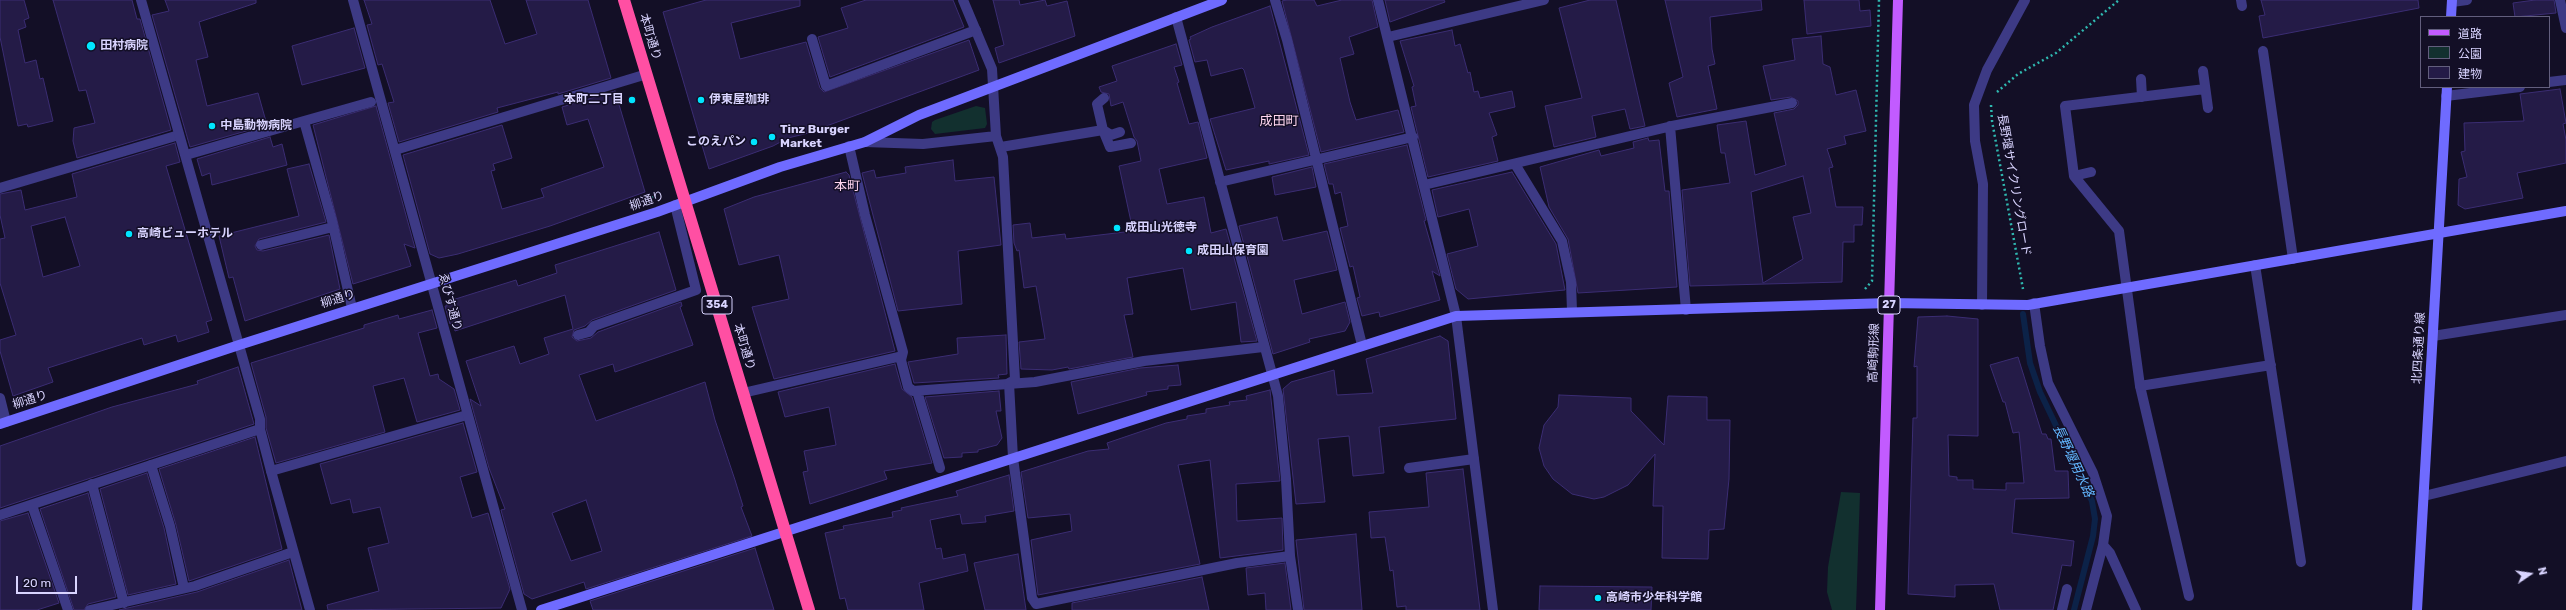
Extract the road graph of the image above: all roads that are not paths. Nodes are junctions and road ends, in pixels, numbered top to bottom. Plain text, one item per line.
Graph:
1 (141, 0) edge
2 (353, 0) edge
3 (624, 0) edge
4 (963, 0) edge
5 (1222, 0) edge
6 (1275, 0) edge
7 (1378, 0) edge
8 (1544, 0) edge
9 (1898, 0) edge
10 (2025, 0) edge
11 (2467, 0) edge
12 (2560, 0) edge
13 (2452, 1) edge
14 (2451, 16) edge
15 (1176, 17) junction
16 (2566, 28) edge
17 (976, 30) junction
18 (1388, 37) junction
19 (812, 38) dead end
20 (2263, 51) dead end
21 (2203, 71) dead end
22 (647, 74) junction
23 (2141, 79) dead end
24 (2566, 80) edge
25 (2550, 82) edge
26 (994, 88) junction
27 (2502, 88) edge
28 (2205, 89) junction
29 (2446, 91) edge
30 (2142, 97) junction
31 (1104, 98) dead end
32 (371, 102) dead end
33 (1792, 103) dead end
34 (2208, 108) dead end
35 (304, 121) junction
36 (1670, 126) junction
37 (1102, 130) junction
38 (1120, 132) dead end
39 (179, 135) junction
40 (996, 136) junction
41 (1412, 137) junction
42 (865, 142) junction
43 (1131, 143) dead end
44 (849, 146) junction
45 (1001, 146) junction
46 (395, 150) junction
47 (186, 155) junction
48 (1316, 160) junction
49 (1515, 164) junction
50 (2091, 172) dead end
51 (2074, 176) junction
52 (1220, 182) junction
53 (1424, 185) junction
54 (0, 188) edge
55 (680, 203) junction
56 (2566, 211) edge
57 (333, 227) junction
58 (2438, 234) junction
59 (261, 245) dead end
60 (2293, 259) junction
61 (2255, 265) junction
62 (431, 284) junction
63 (2127, 287) junction
64 (1889, 303) junction
65 (2034, 304) junction
66 (1982, 305) junction
67 (352, 308) junction
68 (1686, 310) junction
69 (1572, 311) junction
70 (2566, 315) edge
71 (1456, 316) junction
72 (578, 336) dead end
73 (2433, 336) junction
74 (239, 344) junction
75 (1362, 345) junction
76 (1263, 347) junction
77 (902, 356) junction
78 (2271, 365) junction
79 (1272, 374) junction
80 (1009, 383) junction
81 (2140, 386) junction
82 (917, 391) junction
83 (743, 393) junction
84 (0, 398) edge
85 (468, 415) junction
86 (3, 423) edge
87 (260, 428) junction
88 (1013, 458) junction
89 (1474, 459) junction
90 (2566, 461) edge
91 (150, 465) junction
92 (940, 468) dead end
93 (1409, 468) dead end
94 (270, 471) junction
95 (92, 484) junction
96 (2424, 496) junction
97 (32, 505) junction
98 (0, 515) edge
99 (785, 531) junction
100 (2103, 545) junction
101 (293, 552) junction
102 (1290, 556) junction
103 (2301, 562) dead end
104 (184, 588) junction
105 (2067, 589) dead end
106 (2189, 596) dead end
107 (124, 602) junction
108 (1060, 605) edge
109 (68, 610) edge
110 (90, 610) edge
111 (310, 610) edge
112 (522, 610) edge
113 (541, 610) edge
114 (809, 610) edge
115 (1298, 610) edge
116 (1492, 610) edge
117 (1880, 610) edge
118 (2062, 610) edge
119 (2086, 610) edge
120 (2136, 610) edge
121 (2417, 610) edge

1 - 39 street
2 - 46 street, ゑびす通り
3 - 22 highway, 本町通り / 354
4 - 17 street
5 - 15 street, 柳通り
6 - 48 street
7 - 18 street
8 - 18 street
9 - 64 main road, 高崎駒形線 / 27
10 - 66 street
11 - 13 street
12 - 16 street
13 - 14 street
15 - 26 street, 柳通り
15 - 52 street
17 - 19 street
17 - 26 street
18 - 41 street
20 - 60 street
21 - 28 street
22 - 46 street
22 - 55 highway, 本町通り / 354
23 - 30 street
24 - 25 street
26 - 40 street
26 - 42 street, 柳通り
27 - 29 street
28 - 30 street
28 - 34 street
29 - 58 street, 北四条通り線
30 - 51 street
31 - 37 street
32 - 35 street
33 - 36 street
35 - 47 street
35 - 57 street
36 - 49 street
36 - 68 street
37 - 38 street
37 - 43 street
37 - 45 street
39 - 47 street
39 - 54 street
40 - 42 street
40 - 45 street
41 - 48 street
41 - 53 street
42 - 44 street, 柳通り
44 - 55 street, 柳通り
44 - 77 street
45 - 80 street
46 - 62 street, ゑびす通り
47 - 74 street
48 - 52 street
48 - 75 street
49 - 53 street
49 - 69 street
50 - 51 street
51 - 63 street
52 - 76 street
53 - 71 street
55 - 62 street, 柳通り
55 - 72 street
55 - 83 highway, 本町通り / 354
56 - 58 street
57 - 59 street
57 - 67 street
58 - 60 street
58 - 73 street, 北四条通り線
60 - 61 street
61 - 63 street
61 - 78 street
62 - 67 street, 柳通り
62 - 85 street, ゑびす通り
63 - 65 street
63 - 81 street
64 - 66 street
64 - 68 street
64 - 117 main road, 高崎駒形線 / 27
65 - 66 street
65 - 100 street
67 - 74 street, 柳通り
68 - 69 street
69 - 71 street
70 - 73 street
71 - 75 street
71 - 89 street
73 - 96 street, 北四条通り線
74 - 86 street, 柳通り
74 - 87 street
75 - 79 street
76 - 79 street
76 - 80 street
77 - 82 street
77 - 83 street
78 - 81 street
78 - 103 street
79 - 88 street
79 - 102 street
80 - 82 street
80 - 88 street
81 - 106 street
82 - 92 street
83 - 99 highway, 本町通り / 354
84 - 86 street
85 - 94 street
85 - 112 street, ゑびす通り
87 - 91 street
87 - 94 street
88 - 99 street
88 - 108 street
89 - 93 street
89 - 116 street
90 - 96 street
91 - 95 street
91 - 104 street
94 - 101 street
95 - 97 street
95 - 107 street
96 - 121 street, 北四条通り線
97 - 98 street
97 - 109 street
99 - 113 street
99 - 114 highway, 本町通り / 354
100 - 119 street
100 - 120 street
101 - 104 street
101 - 111 street
102 - 108 street
102 - 115 street
104 - 107 street
105 - 118 street
107 - 110 street

